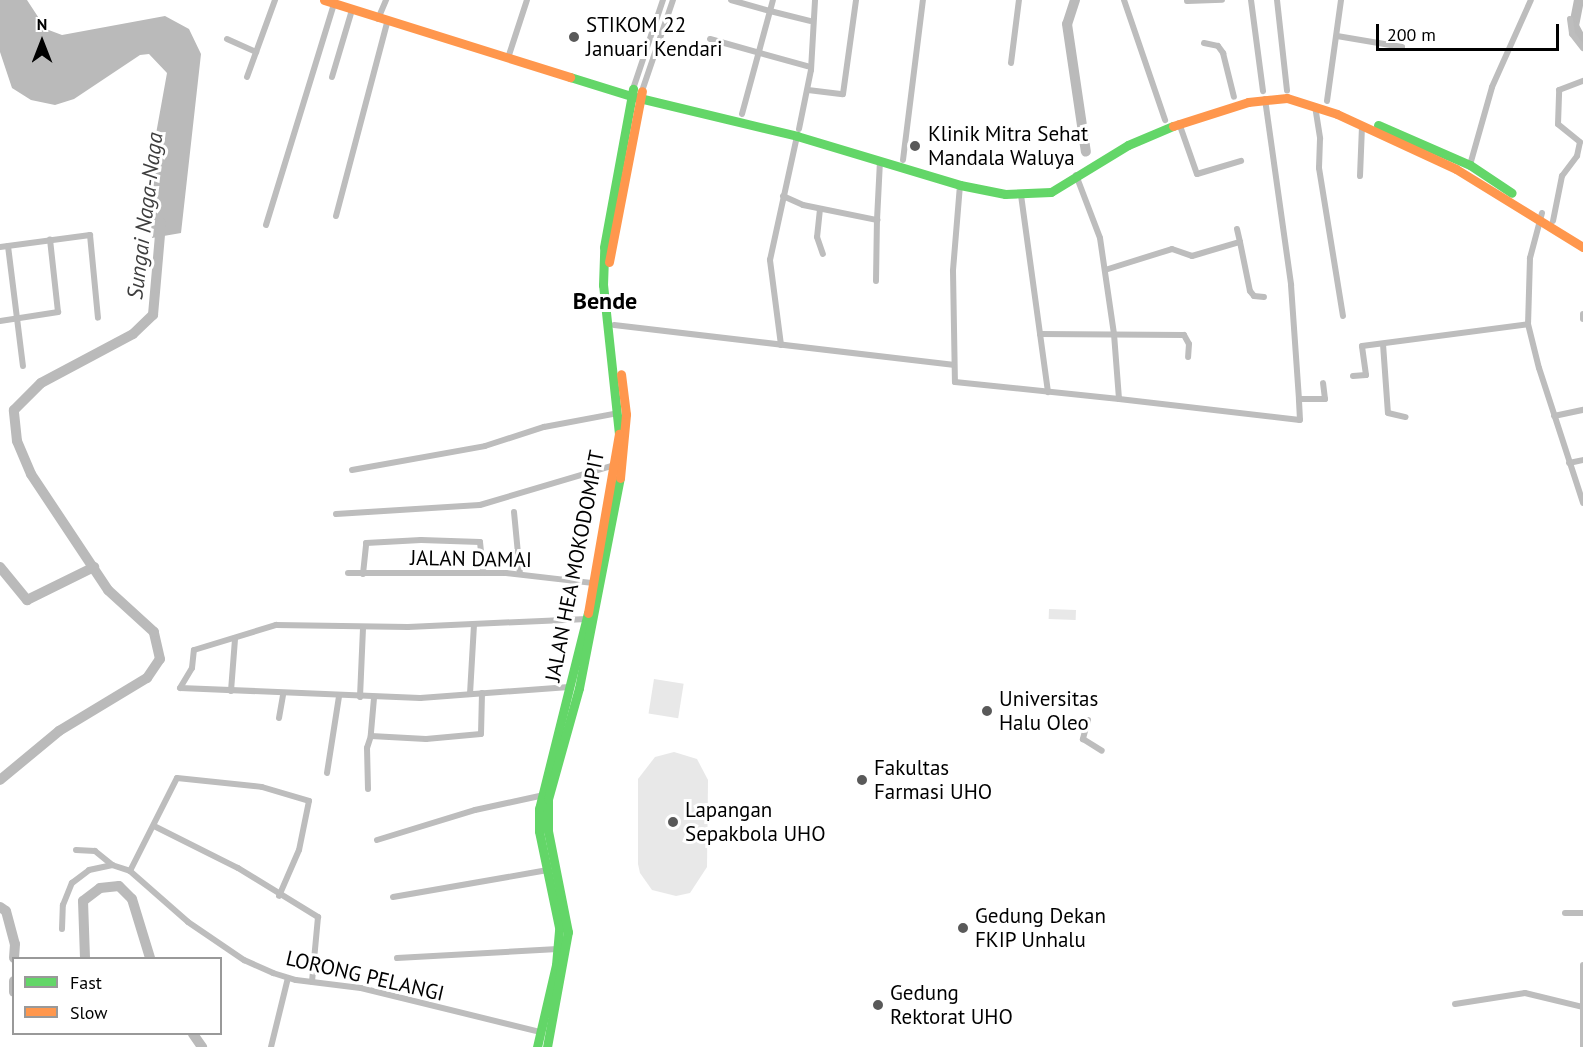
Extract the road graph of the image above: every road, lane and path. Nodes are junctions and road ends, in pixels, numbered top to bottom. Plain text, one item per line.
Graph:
1 (275, 0) edge
2 (324, 0) edge
3 (347, 0) edge
4 (386, 0) edge
5 (526, 0) edge
6 (663, 0) edge
7 (673, 0) edge
8 (731, 0) edge
9 (773, 0) edge
10 (815, 0) edge
11 (856, 0) edge
12 (922, 0) edge
13 (1018, 0) edge
14 (1124, 0) edge
15 (1222, 0) edge
16 (1251, 0) edge
17 (1277, 0) edge
18 (1341, 0) edge
19 (1531, 0) edge
20 (1187, 1) edge
21 (334, 4) junction
22 (352, 10) junction
23 (770, 10) junction
24 (382, 18) junction
25 (1570, 19) dead end
26 (810, 21) dead end
27 (1337, 36) junction
28 (227, 39) dead end
29 (710, 39) dead end
30 (1204, 43) dead end
31 (1402, 47) dead end
32 (1583, 48) edge
33 (256, 52) junction
34 (760, 52) junction
35 (509, 55) junction
36 (1011, 63) dead end
37 (807, 66) dead end
38 (247, 77) dead end
39 (332, 77) dead end
40 (1583, 81) edge
41 (808, 90) junction
42 (1287, 90) junction
43 (636, 93) junction
44 (1264, 94) junction
45 (1234, 97) junction
46 (1327, 101) junction
47 (1315, 105) junction
48 (1215, 107) junction
49 (742, 114) junction
50 (1165, 120) junction
51 (1179, 123) junction
52 (1362, 126) junction
53 (785, 129) junction
54 (798, 132) junction
55 (903, 160) junction
56 (880, 161) junction
57 (1240, 161) dead end
58 (1470, 165) junction
59 (934, 174) junction
60 (1076, 175) junction
61 (1360, 176) dead end
62 (960, 185) junction
63 (1021, 195) junction
64 (783, 196) junction
65 (820, 209) junction
66 (336, 216) dead end
67 (1540, 217) junction
68 (877, 220) junction
69 (1553, 221) junction
70 (266, 225) dead end
71 (1237, 229) dead end
72 (609, 232) junction
73 (50, 239) junction
74 (1583, 239) edge
75 (1240, 242) junction
76 (8, 246) junction
77 (0, 247) edge
78 (1583, 247) edge
79 (823, 254) dead end
80 (1105, 270) junction
81 (876, 281) dead end
82 (1264, 297) dead end
83 (1343, 316) dead end
84 (98, 318) dead end
85 (16, 319) junction
86 (0, 321) edge
87 (1528, 324) junction
88 (614, 325) junction
89 (1040, 334) junction
90 (1114, 334) junction
91 (1383, 344) junction
92 (781, 345) junction
93 (1188, 357) dead end
94 (953, 365) junction
95 (23, 366) dead end
96 (1353, 376) dead end
97 (1323, 383) dead end
98 (1048, 392) junction
99 (1119, 399) junction
100 (1299, 399) junction
101 (1583, 410) edge
102 (618, 413) junction
103 (1554, 416) junction
104 (1406, 417) dead end
105 (1583, 460) edge
106 (1569, 463) junction
107 (615, 465) junction
108 (352, 470) dead end
109 (612, 501) junction
110 (1583, 503) edge
111 (514, 512) dead end
112 (336, 514) dead end
113 (348, 573) dead end
114 (483, 573) junction
115 (363, 574) junction
116 (520, 574) junction
117 (593, 583) junction
118 (587, 619) junction
119 (474, 624) junction
120 (363, 627) junction
121 (235, 639) junction
122 (569, 687) junction
123 (580, 687) junction
124 (231, 691) junction
125 (482, 693) junction
126 (470, 694) junction
127 (283, 695) junction
128 (339, 696) junction
129 (360, 697) junction
130 (374, 698) junction
131 (279, 718) dead end
132 (1088, 720) dead end
133 (371, 736) junction
134 (1102, 751) dead end
135 (327, 773) dead end
136 (368, 789) dead end
137 (540, 796) junction
138 (154, 826) junction
139 (377, 840) dead end
140 (76, 850) dead end
141 (112, 865) junction
142 (552, 869) junction
143 (130, 871) junction
144 (279, 896) junction
145 (393, 897) dead end
146 (1565, 913) dead end
147 (1583, 913) edge
148 (62, 929) dead end
149 (558, 949) junction
150 (397, 958) dead end
151 (1583, 965) edge
152 (288, 978) junction
153 (312, 982) junction
154 (1455, 1004) dead end
155 (1582, 1006) edge
156 (549, 1016) junction
157 (540, 1032) junction
158 (271, 1047) edge
159 (537, 1047) edge
160 (547, 1047) edge
161 (1583, 1047) edge

1 - 33 street
2 - 21 main road
3 - 24 main road
4 - 24 street
5 - 35 street
6 - 43 street
7 - 43 street
8 - 23 street
9 - 23 street
10 - 41 street
11 - 41 street
12 - 55 street
13 - 36 street
14 - 50 street
15 - 20 street
16 - 44 street
17 - 42 street
18 - 27 street
19 - 58 street
21 - 22 main road
21 - 70 street
22 - 24 main road
22 - 39 street
23 - 26 street
23 - 34 street
24 - 35 main road
24 - 66 street
25 - 32 street
27 - 31 street
27 - 46 street
28 - 33 street
29 - 34 street
30 - 45 street
33 - 38 street
34 - 37 street
34 - 49 street
35 - 43 main road
40 - 69 street
41 - 54 street
42 - 44 main road
42 - 46 main road
43 - 49 main road
43 - 53 main road
43 - 72 main road, JALAN HEA MOKODOMPIT
44 - 45 main road
44 - 47 main road
44 - 48 main road
44 - 100 street
45 - 48 main road
46 - 58 main road
47 - 52 main road
47 - 83 street
48 - 50 main road
48 - 51 main road
49 - 53 main road
50 - 60 main road
51 - 57 street
51 - 60 main road
52 - 61 street
52 - 67 main road
53 - 54 main road
54 - 55 main road
54 - 56 main road
54 - 64 street
55 - 59 main road
56 - 59 main road
56 - 68 street
58 - 67 main road
59 - 60 main road
59 - 62 main road
60 - 63 main road
60 - 80 street
62 - 63 main road
62 - 94 street
63 - 89 street
64 - 65 street
64 - 92 street
65 - 68 street
65 - 79 street
67 - 69 main road
67 - 78 main road
67 - 87 street
68 - 81 street
69 - 74 main road
71 - 75 street
72 - 88 main road, JALAN HEA MOKODOMPIT
72 - 102 main road, JALAN HEA MOKODOMPIT
73 - 76 street
73 - 84 street
73 - 85 street
75 - 80 street
75 - 82 street
76 - 77 street
76 - 85 street
80 - 90 street
85 - 86 street
85 - 95 street
87 - 91 street
87 - 103 street
88 - 92 street
88 - 109 main road, JALAN HEA MOKODOMPIT
89 - 90 street
89 - 98 street
90 - 93 street
90 - 99 street
91 - 96 street
91 - 104 street
92 - 94 street
94 - 98 street
97 - 100 street
98 - 99 street
99 - 100 street
101 - 103 street
102 - 107 main road, JALAN HEA MOKODOMPIT
102 - 108 street
103 - 106 street
105 - 106 street
106 - 110 street
107 - 109 main road, JALAN HEA MOKODOMPIT
107 - 112 street
109 - 117 main road, JALAN HEA MOKODOMPIT
109 - 123 main road, JALAN HEA MOKODOMPIT
111 - 116 street
113 - 115 street, JALAN DAMAI
114 - 115 street, JALAN DAMAI
114 - 115 street
114 - 116 street, JALAN DAMAI
116 - 117 street, JALAN DAMAI
117 - 118 main road, JALAN HEA MOKODOMPIT
118 - 119 street
118 - 122 main road, JALAN HEA MOKODOMPIT
119 - 120 street
119 - 126 street
120 - 121 street
120 - 129 street
121 - 124 street
121 - 124 street
122 - 123 main road
122 - 125 street
122 - 137 main road, JALAN HEA MOKODOMPIT
123 - 142 main road, JALAN HEA MOKODOMPIT
124 - 127 street
125 - 126 street
125 - 133 street
126 - 130 street
127 - 128 street
127 - 131 street
128 - 129 street
128 - 135 street
129 - 130 street
130 - 133 street
132 - 134 street
133 - 136 street
137 - 139 street
137 - 142 main road, JALAN HEA MOKODOMPIT
138 - 143 street
138 - 144 street
138 - 144 street
140 - 141 street, LORONG PELANGI
141 - 143 street, LORONG PELANGI
141 - 148 street
142 - 145 street
142 - 149 main road, JALAN HEA MOKODOMPIT
142 - 156 main road, JALAN HEA MOKODOMPIT
143 - 152 street, LORONG PELANGI
144 - 153 street
146 - 147 street
149 - 150 street
149 - 156 main road, JALAN HEA MOKODOMPIT
151 - 155 street
152 - 153 street, LORONG PELANGI
152 - 158 street
153 - 157 street, LORONG PELANGI
154 - 155 street
155 - 161 street
156 - 157 main road, JALAN HEA MOKODOMPIT
156 - 160 main road, JALAN HEA MOKODOMPIT
157 - 159 main road, JALAN HEA MOKODOMPIT

